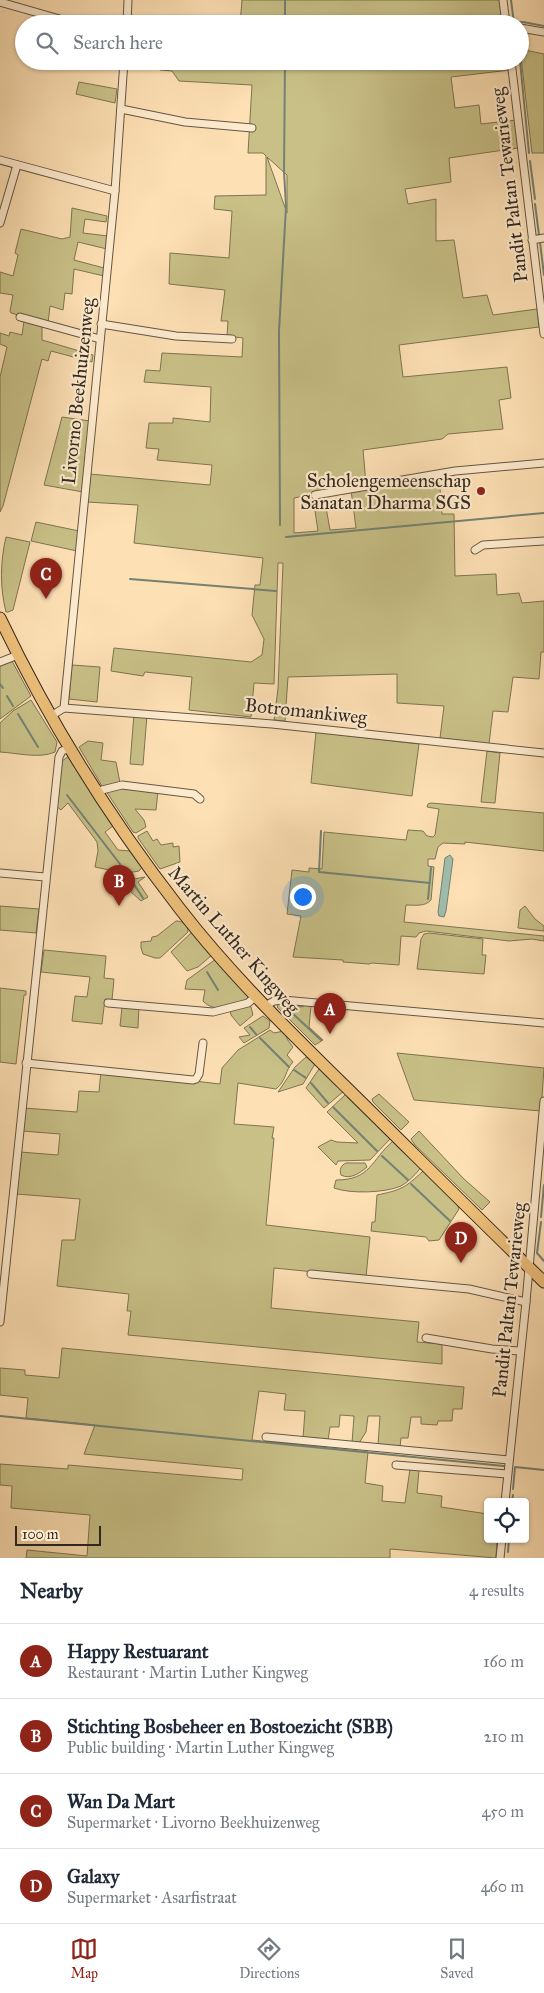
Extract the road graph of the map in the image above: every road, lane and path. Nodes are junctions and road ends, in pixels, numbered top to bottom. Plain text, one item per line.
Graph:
1 (128, 0) edge
2 (503, 0) edge
3 (0, 2) edge
4 (46, 15) edge
5 (127, 15) edge
6 (505, 15) edge
7 (529, 30) edge
8 (544, 32) edge
9 (123, 70) edge
10 (512, 70) edge
11 (121, 110) junction
12 (252, 128) dead end
13 (0, 160) edge
14 (17, 165) junction
15 (115, 191) junction
16 (0, 223) edge
17 (544, 238) edge
18 (532, 240) junction
19 (20, 317) dead end
20 (101, 324) junction
21 (544, 334) edge
22 (100, 339) junction
23 (232, 339) dead end
24 (544, 463) edge
25 (315, 495) dead end
26 (544, 541) edge
27 (475, 550) dead end
28 (0, 618) edge
29 (18, 656) junction
30 (0, 662) edge
31 (64, 708) junction
32 (51, 716) junction
33 (70, 748) junction
34 (544, 753) edge
35 (102, 790) dead end
36 (200, 799) dead end
37 (0, 873) edge
38 (45, 877) junction
39 (256, 996) junction
40 (108, 1003) dead end
41 (265, 1006) junction
42 (544, 1023) edge
43 (203, 1043) dead end
44 (26, 1063) junction
45 (544, 1101) edge
46 (544, 1110) edge
47 (529, 1268) junction
48 (311, 1274) dead end
49 (544, 1282) edge
50 (526, 1302) junction
51 (0, 1322) edge
52 (426, 1338) dead end
53 (520, 1351) junction
54 (266, 1436) dead end
55 (509, 1460) junction
56 (396, 1465) dead end
57 (507, 1474) junction
58 (505, 1498) edge
59 (502, 1543) edge
60 (500, 1558) edge

1 - 5 street
2 - 6 street
3 - 4 street
7 - 8 street
9 - 11 street, Livorno Beekhuizenweg
10 - 18 street, Pandit Paltan Tewarieweg
11 - 12 street
11 - 15 street, Livorno Beekhuizenweg
13 - 14 street
14 - 15 street
14 - 16 street
15 - 20 street, Livorno Beekhuizenweg
17 - 18 street
18 - 21 street, Pandit Paltan Tewarieweg
19 - 22 street
20 - 22 street, Livorno Beekhuizenweg
20 - 23 street
22 - 31 street, Livorno Beekhuizenweg
24 - 25 street
26 - 27 street
28 - 29 main road, Martin Luther Kingweg
29 - 30 street
29 - 32 main road, Martin Luther Kingweg
31 - 32 street
31 - 34 street, Botromankiweg
32 - 33 main road, Martin Luther Kingweg
33 - 38 street
33 - 39 main road, Martin Luther Kingweg
35 - 36 street
37 - 38 street
38 - 44 street
39 - 40 street
39 - 41 main road, Martin Luther Kingweg
41 - 42 street
41 - 47 main road, Martin Luther Kingweg
43 - 44 street
44 - 51 street
45 - 46 street, Pandit Paltan Tewarieweg
46 - 47 street, Pandit Paltan Tewarieweg
47 - 49 main road, Martin Luther Kingweg
47 - 50 street, Pandit Paltan Tewarieweg
48 - 50 street
50 - 53 street, Pandit Paltan Tewarieweg
52 - 53 street
53 - 55 street, Pandit Paltan Tewarieweg
54 - 55 street
55 - 57 street, Pandit Paltan Tewarieweg
56 - 57 street
57 - 58 street, Pandit Paltan Tewarieweg
59 - 60 street

